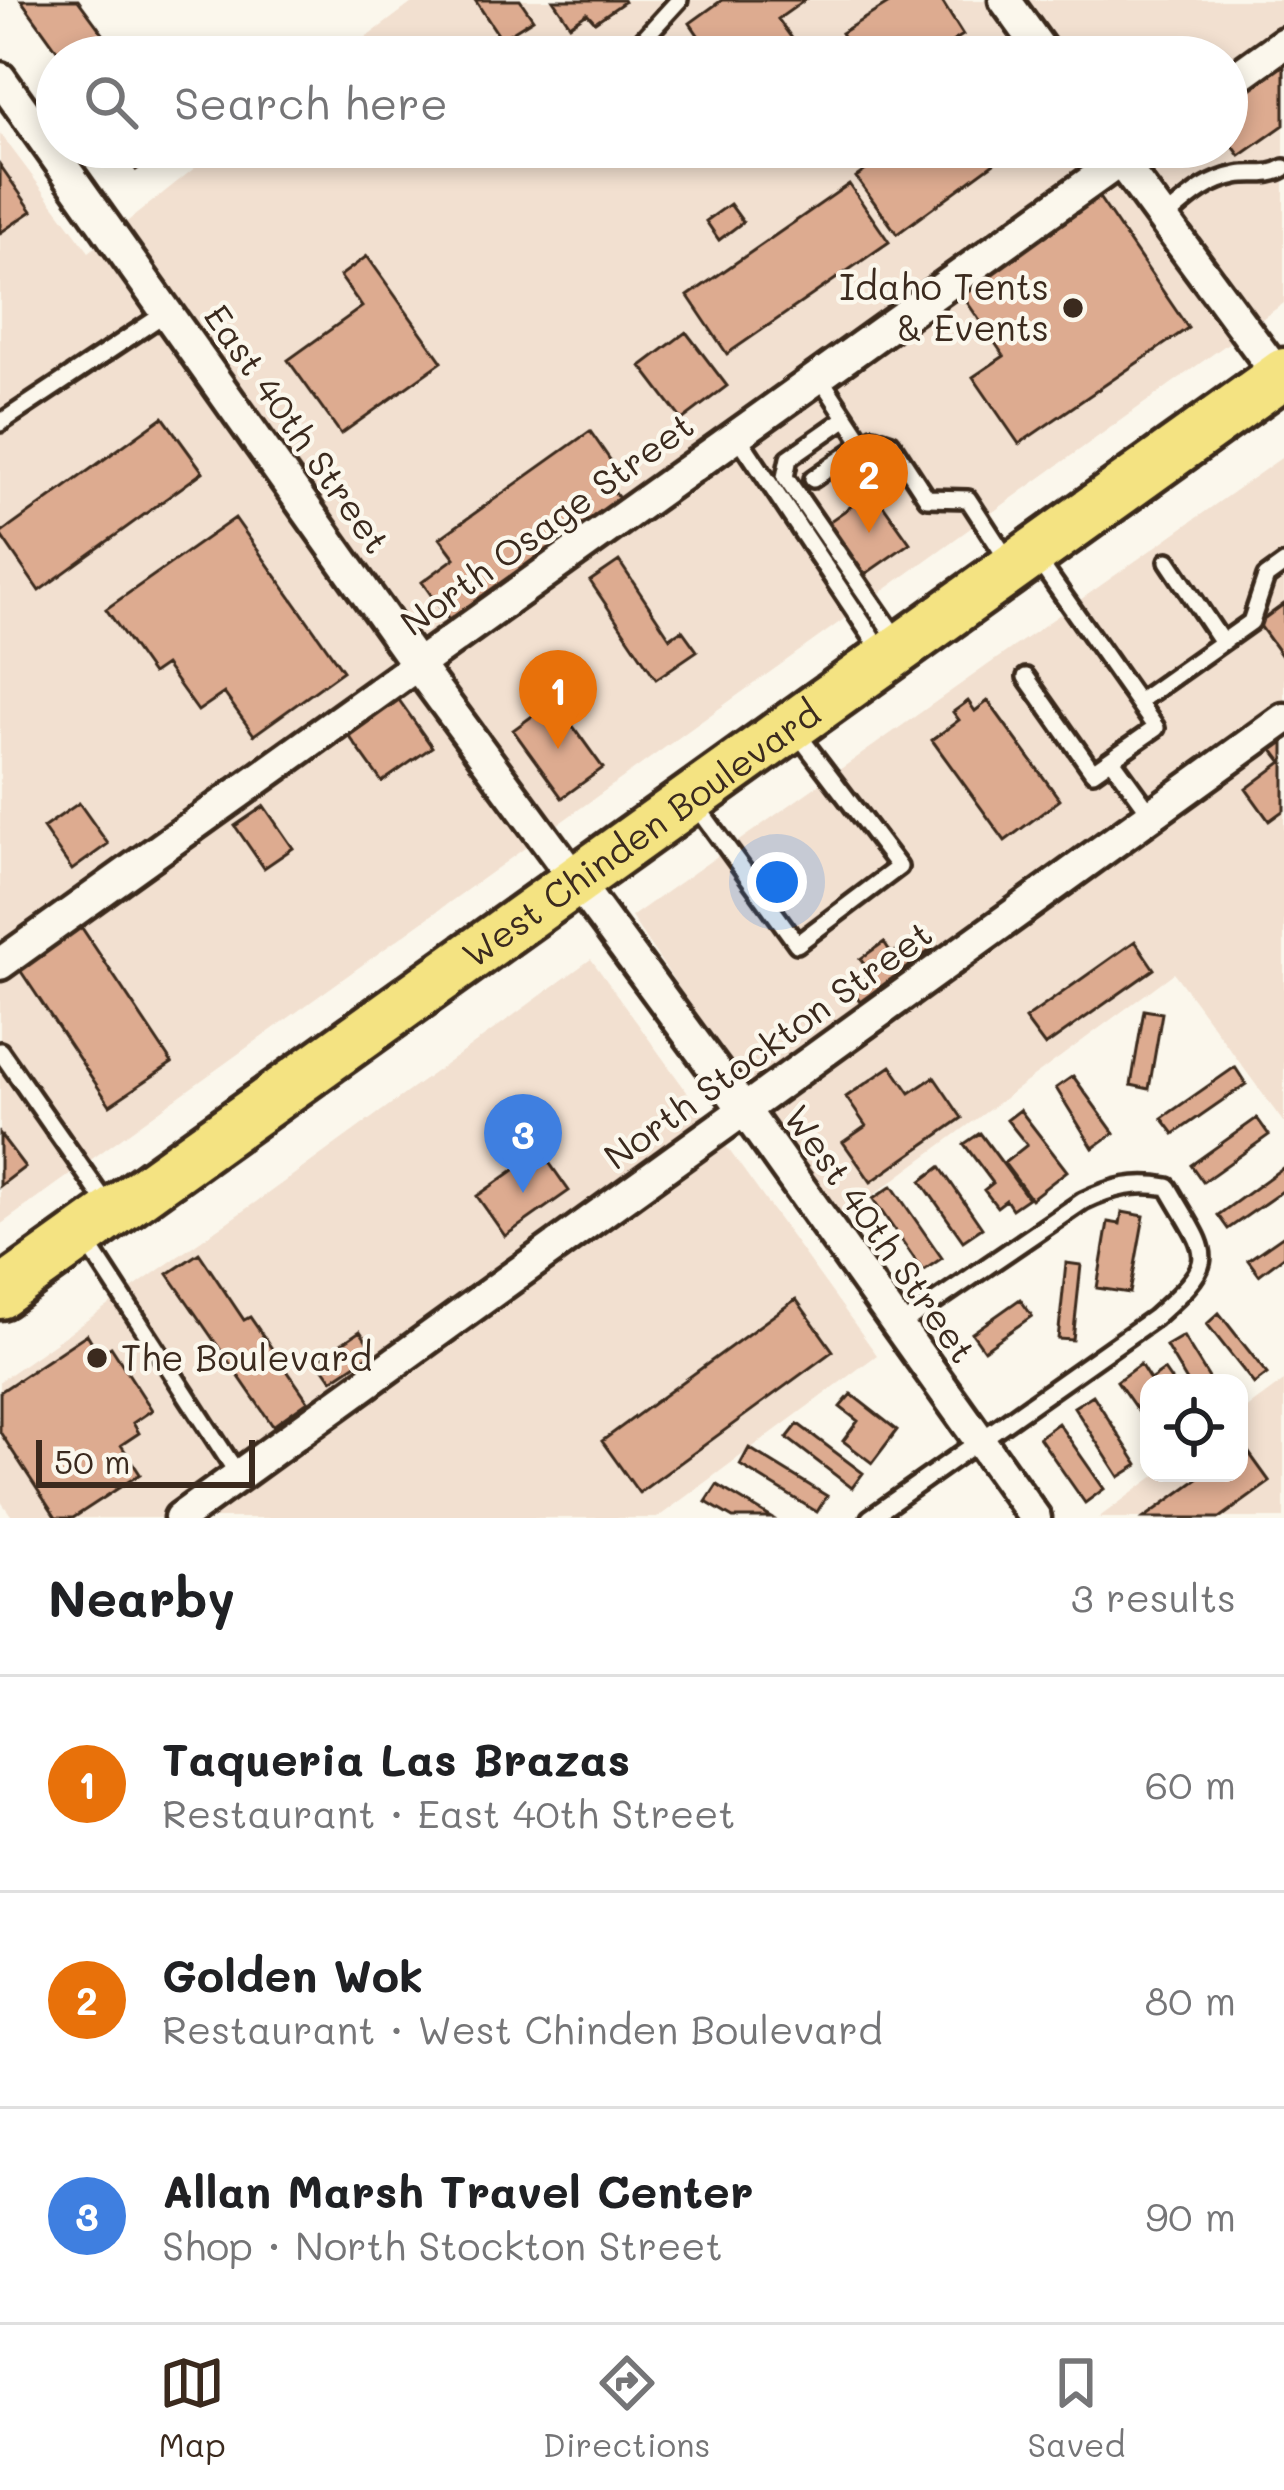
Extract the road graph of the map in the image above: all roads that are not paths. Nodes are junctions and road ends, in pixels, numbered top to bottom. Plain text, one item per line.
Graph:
1 (679, 0) edge
2 (1005, 0) edge
3 (646, 36) edge
4 (1031, 36) edge
5 (1284, 43) edge
6 (1248, 69) edge
7 (0, 78) edge
8 (36, 128) edge
9 (64, 168) edge
10 (1100, 168) edge
11 (1132, 168) edge
12 (1284, 168) edge
13 (1163, 220) junction
14 (167, 312) junction
15 (819, 376) junction
16 (1282, 378) edge
17 (846, 418) junction
18 (0, 423) edge
19 (737, 435) junction
20 (863, 443) junction
21 (813, 479) dead end
22 (1023, 560) junction
23 (1168, 561) dead end
24 (1284, 564) edge
25 (1222, 643) junction
26 (894, 652) junction
27 (417, 665) junction
28 (1027, 677) dead end
29 (1138, 703) junction
30 (1284, 719) edge
31 (791, 726) junction
32 (1112, 760) junction
33 (691, 798) junction
34 (1151, 815) junction
35 (576, 881) junction
36 (0, 964) edge
37 (0, 1051) edge
38 (745, 1111) junction
39 (97, 1224) junction
40 (0, 1294) edge
41 (898, 1327) junction
42 (978, 1438) junction
43 (239, 1475) junction
44 (180, 1518) edge
45 (870, 1518) edge
46 (1034, 1518) edge

1 - 3 lane
2 - 4 street
5 - 6 street
7 - 8 street, East 40th Street
9 - 14 street, East 40th Street
10 - 15 street, North Osage Street
11 - 13 street
12 - 13 lane
13 - 16 street
14 - 18 lane
14 - 27 street, East 40th Street
15 - 17 lane
15 - 19 street, North Osage Street
16 - 22 main road, West Chinden Boulevard
17 - 20 lane
17 - 26 lane
19 - 26 lane
19 - 27 street, North Osage Street
20 - 21 lane
20 - 22 lane
22 - 26 main road, West Chinden Boulevard
22 - 29 lane
23 - 25 lane
24 - 25 lane
25 - 29 lane
26 - 31 main road, West Chinden Boulevard
27 - 35 street, East 40th Street
27 - 36 street, North Osage Street
28 - 32 lane
29 - 32 lane
30 - 34 street, North Stockton Street
31 - 33 main road, West Chinden Boulevard
31 - 33 lane
32 - 34 lane
33 - 35 main road, West Chinden Boulevard
34 - 38 street, North Stockton Street
35 - 38 street, West 40th Street
35 - 39 main road, West Chinden Boulevard
37 - 39 lane
38 - 41 street, West 40th Street
38 - 43 street, North Stockton Street
39 - 40 main road, West Chinden Boulevard
39 - 43 lane
41 - 42 street, West 40th Street
41 - 42 lane
42 - 45 lane
42 - 46 street, West 40th Street
43 - 44 street, North Stockton Street

